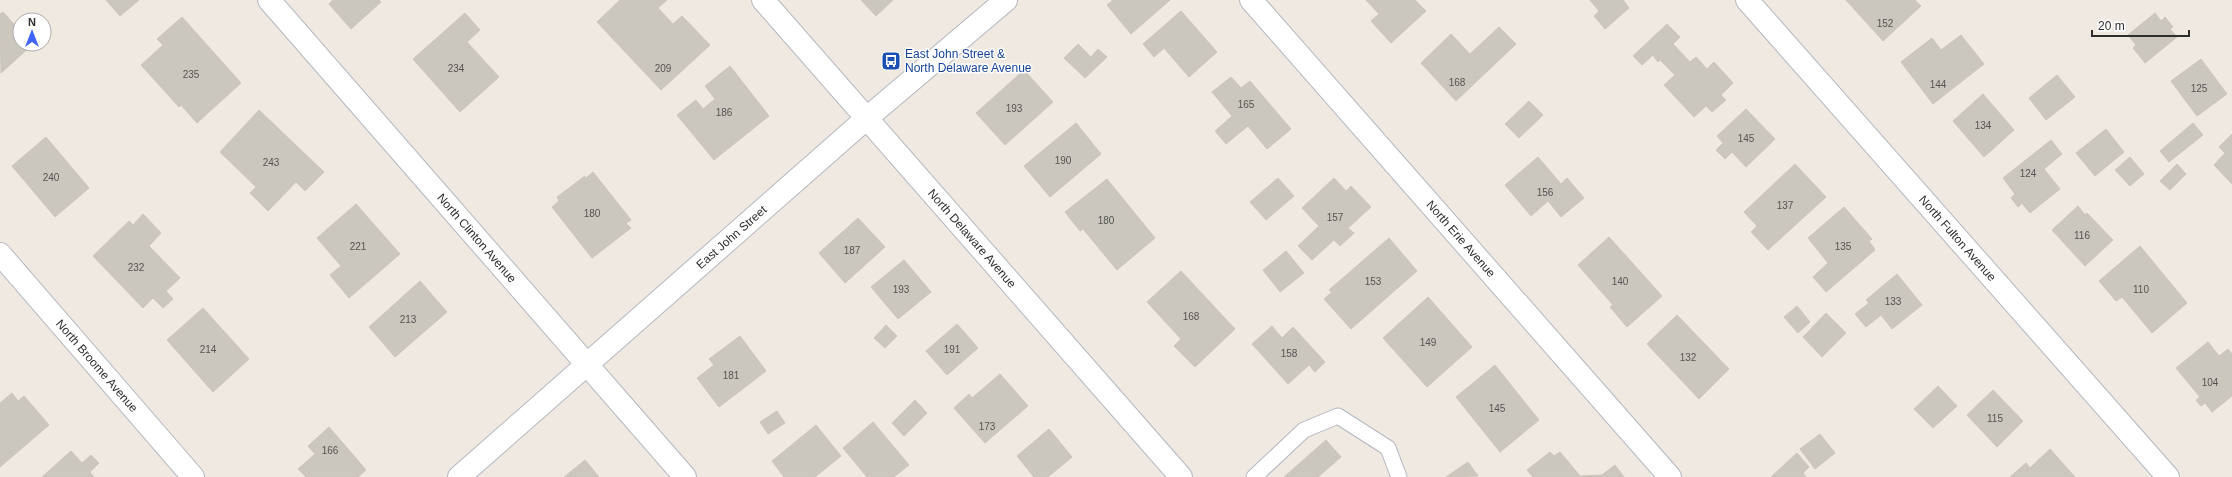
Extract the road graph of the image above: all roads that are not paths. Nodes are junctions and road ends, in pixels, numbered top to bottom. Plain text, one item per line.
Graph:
1 (269, 0) edge
2 (763, 0) edge
3 (1006, 0) edge
4 (1251, 0) edge
5 (1747, 0) edge
6 (866, 118) junction
7 (0, 254) edge
8 (586, 364) junction
9 (193, 477) edge
10 (459, 477) edge
11 (685, 477) edge
12 (1180, 477) edge
13 (1254, 477) edge
14 (1399, 477) edge
15 (1670, 477) edge
16 (2168, 477) edge

1 - 8 street, North Clinton Avenue
2 - 6 street, North Delaware Avenue
3 - 6 street, East John Street
4 - 15 street, North Erie Avenue
5 - 16 street, North Fulton Avenue
6 - 8 street, East John Street
6 - 12 street, North Delaware Avenue
7 - 9 street, North Broome Avenue
8 - 10 street, East John Street
8 - 11 street, North Clinton Avenue
13 - 14 lane

